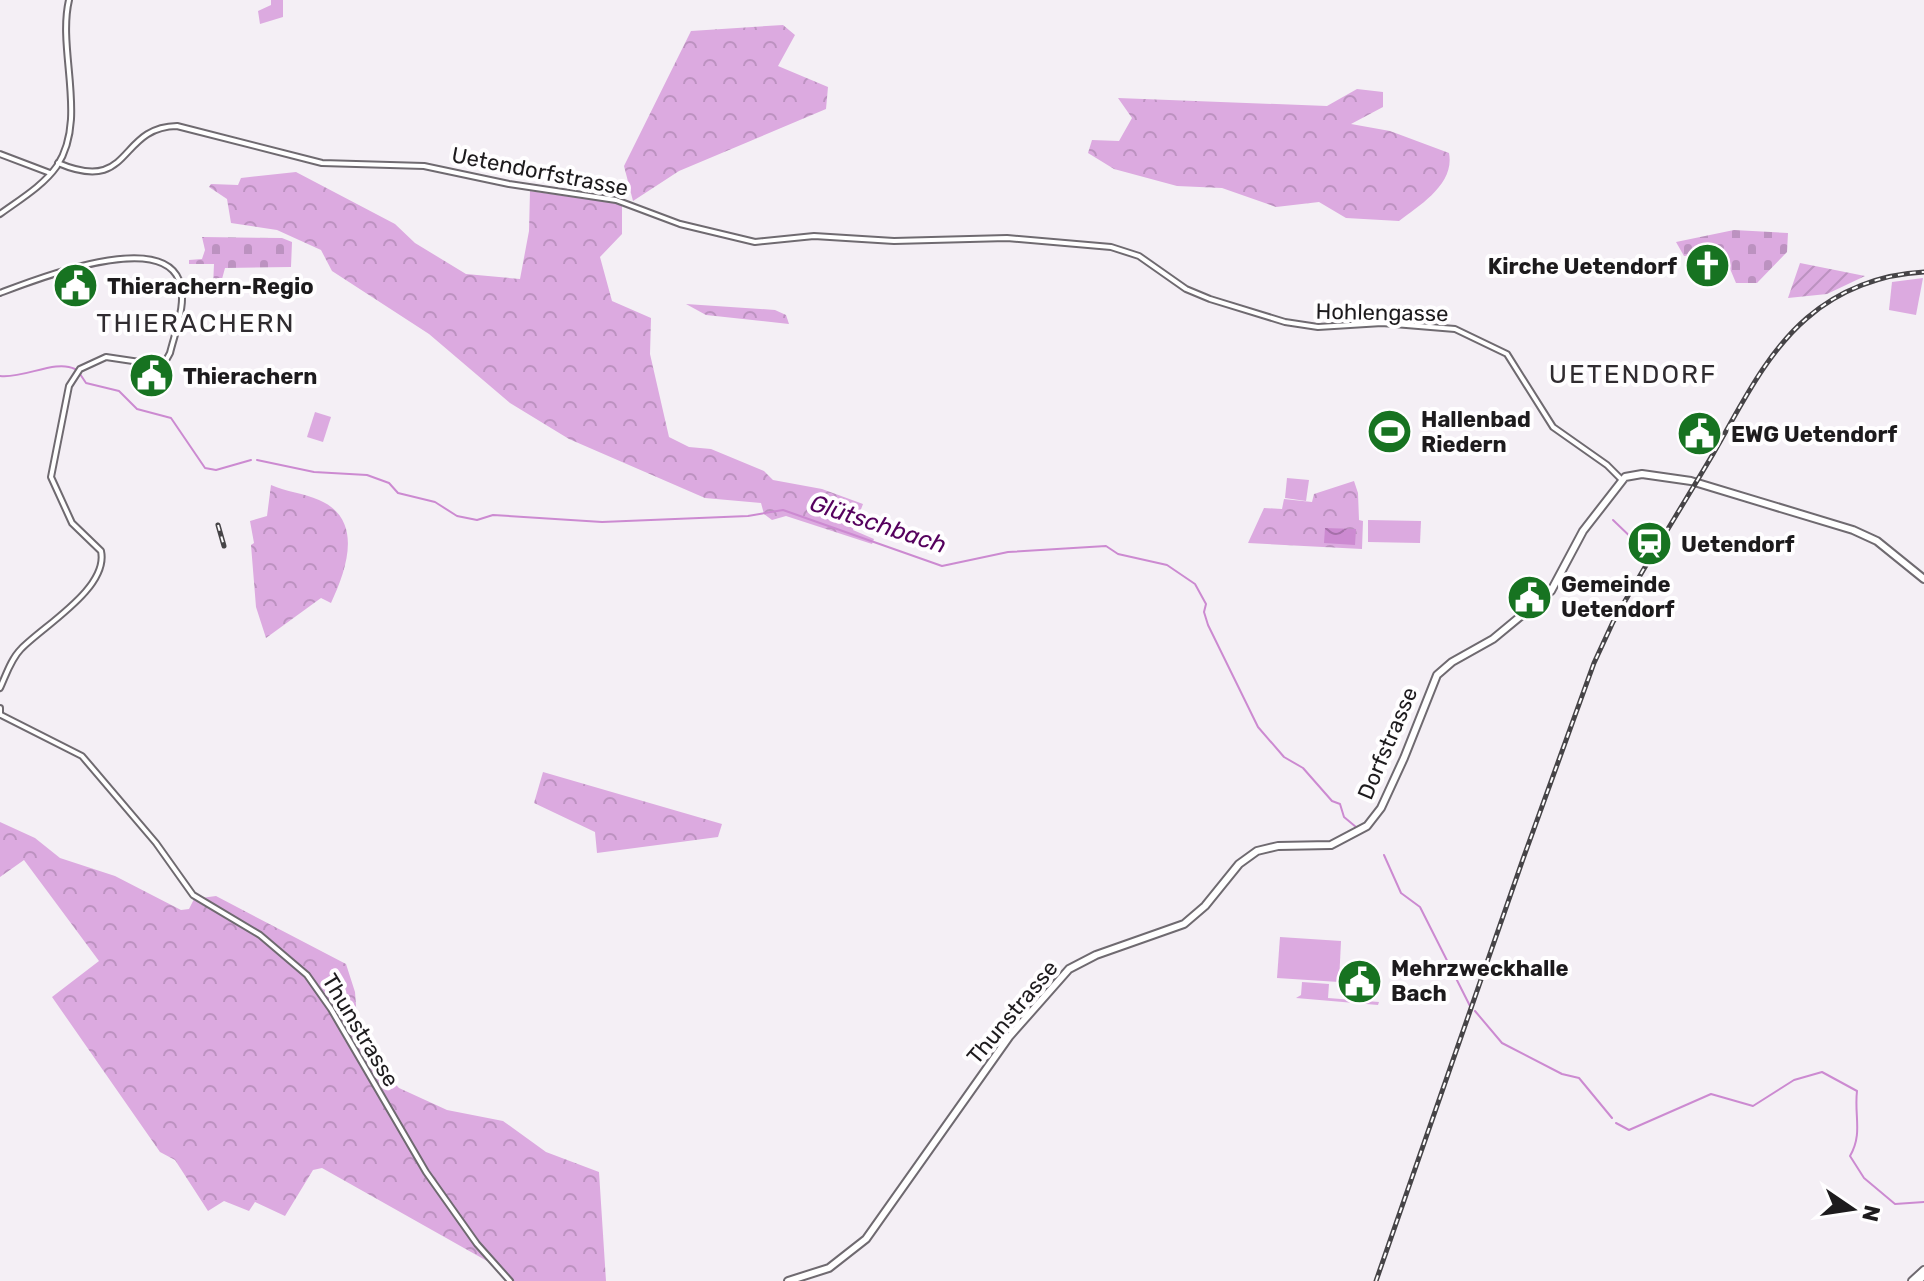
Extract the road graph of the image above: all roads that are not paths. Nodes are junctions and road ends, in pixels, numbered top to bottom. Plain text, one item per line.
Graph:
1 (69, 0) edge
2 (0, 154) edge
3 (58, 163) junction
4 (50, 173) junction
5 (0, 214) edge
6 (1033, 240) joint
7 (0, 293) edge
8 (1622, 480) junction
9 (1923, 578) edge
10 (0, 688) edge
11 (0, 708) edge
12 (0, 715) edge
13 (1362, 830) joint
14 (1924, 1273) edge
15 (510, 1281) edge
16 (788, 1281) edge
17 (1912, 1281) edge
18 (1919, 1281) edge

1 - 3 street
2 - 4 street
3 - 4 street
3 - 6 street, Uetendorfstrasse
4 - 5 street
6 - 8 street, Hohlengasse
7 - 10 street
8 - 9 main road
8 - 13 main road, Dorfstrasse
11 - 12 street
12 - 15 street, Thunstrasse
13 - 16 main road, Thunstrasse
14 - 17 main road
14 - 18 main road

